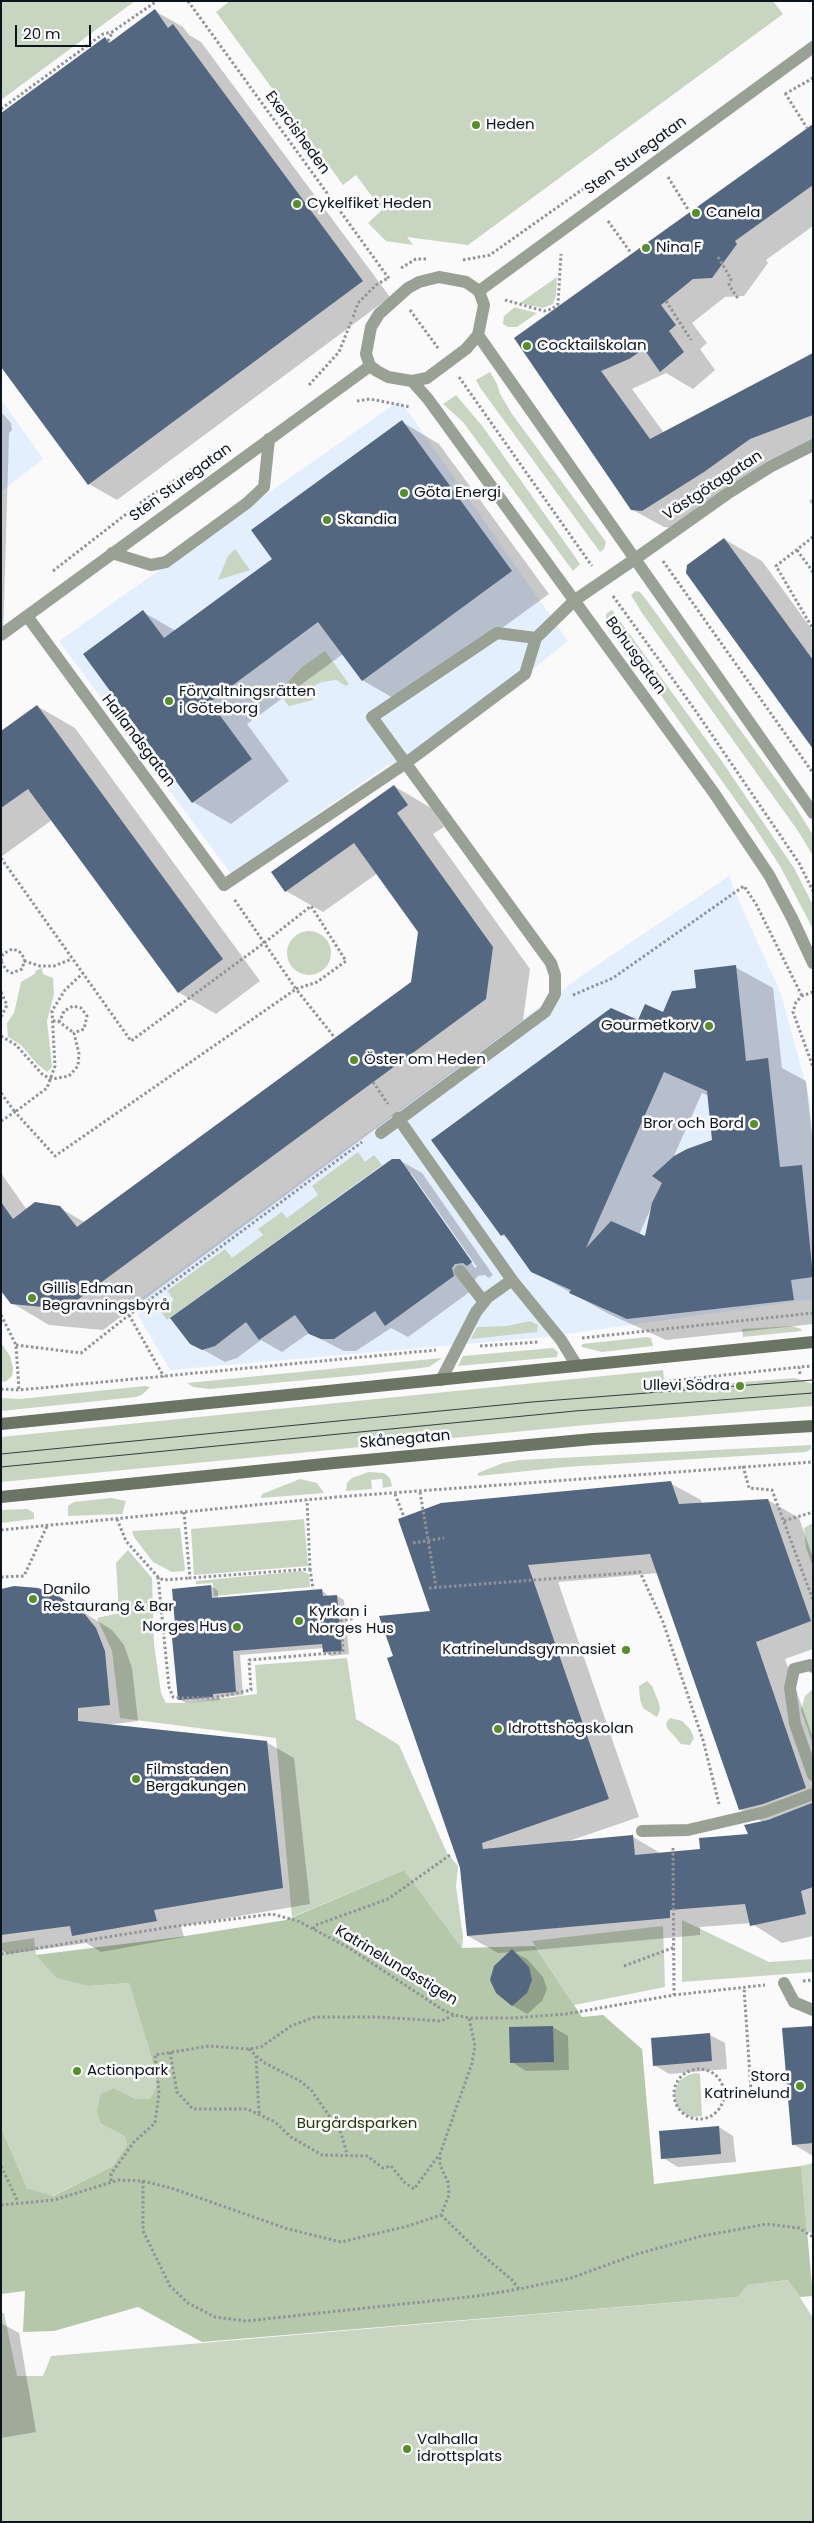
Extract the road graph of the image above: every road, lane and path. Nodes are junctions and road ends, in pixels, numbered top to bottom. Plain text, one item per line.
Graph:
1 (157, 1) edge
2 (188, 1) edge
3 (112, 32) junction
4 (108, 41) dead end
5 (813, 47) edge
6 (785, 93) dead end
7 (1, 109) edge
8 (806, 128) dead end
9 (668, 177) dead end
10 (689, 211) dead end
11 (608, 220) dead end
12 (632, 253) dead end
13 (561, 254) dead end
14 (718, 257) dead end
15 (479, 292) junction
16 (399, 295) junction
17 (505, 300) dead end
18 (739, 300) dead end
19 (666, 301) dead end
20 (478, 335) junction
21 (691, 340) dead end
22 (449, 363) junction
23 (370, 366) junction
24 (412, 380) junction
25 (269, 439) junction
26 (813, 445) edge
27 (813, 538) edge
28 (797, 550) junction
29 (112, 554) junction
30 (635, 559) junction
31 (588, 561) dead end
32 (813, 572) edge
33 (575, 600) junction
34 (619, 604) dead end
35 (27, 616) junction
36 (812, 628) edge
37 (1, 635) edge
38 (536, 638) junction
39 (406, 763) junction
40 (813, 813) edge
41 (1, 858) edge
42 (224, 885) junction
43 (813, 892) edge
44 (264, 944) junction
45 (72, 958) junction
46 (1, 959) edge
47 (24, 961) junction
48 (813, 963) edge
49 (83, 973) junction
50 (296, 989) junction
51 (1, 992) edge
52 (813, 992) edge
53 (555, 994) junction
54 (802, 996) junction
55 (1, 1017) edge
56 (51, 1021) junction
57 (58, 1022) junction
58 (74, 1033) junction
59 (1, 1036) edge
60 (335, 1038) dead end
61 (813, 1067) edge
62 (52, 1079) junction
63 (373, 1082) dead end
64 (1, 1093) edge
65 (14, 1112) junction
66 (398, 1118) junction
67 (1, 1121) edge
68 (380, 1132) dead end
69 (362, 1142) dead end
70 (460, 1271) dead end
71 (512, 1280) junction
72 (484, 1302) junction
73 (813, 1313) edge
74 (1, 1315) edge
75 (129, 1315) junction
76 (561, 1340) junction
77 (813, 1342) edge
78 (16, 1345) junction
79 (457, 1348) junction
80 (577, 1366) junction
81 (813, 1366) edge
82 (799, 1367) junction
83 (800, 1374) dead end
84 (164, 1377) junction
85 (441, 1380) junction
86 (669, 1381) dead end
87 (1, 1389) edge
88 (19, 1390) junction
89 (1, 1424) edge
90 (813, 1426) edge
91 (813, 1462) edge
92 (743, 1466) junction
93 (420, 1492) junction
94 (396, 1494) junction
95 (1, 1497) edge
96 (307, 1500) junction
97 (184, 1512) junction
98 (813, 1512) edge
99 (404, 1517) dead end
100 (117, 1519) junction
101 (784, 1521) junction
102 (47, 1526) junction
103 (1, 1530) edge
104 (444, 1538) dead end
105 (428, 1539) junction
106 (413, 1543) dead end
107 (310, 1568) junction
108 (1, 1577) edge
109 (158, 1577) junction
110 (190, 1578) junction
111 (436, 1587) junction
112 (429, 1588) dead end
113 (312, 1589) dead end
114 (813, 1600) edge
115 (355, 1618) dead end
116 (813, 1667) edge
117 (813, 1775) edge
118 (813, 1794) edge
119 (723, 1822) junction
120 (673, 1830) junction
121 (642, 1831) dead end
122 (450, 1855) dead end
123 (312, 1930) junction
124 (675, 1947) junction
125 (1, 1954) edge
126 (624, 1966) dead end
127 (784, 1983) joint
128 (744, 1988) junction
129 (674, 1995) junction
130 (813, 2010) edge
131 (454, 2015) junction
132 (470, 2018) junction
133 (249, 2049) junction
134 (170, 2052) junction
135 (256, 2056) junction
136 (725, 2092) junction
137 (259, 2113) junction
138 (347, 2154) junction
139 (440, 2154) junction
140 (1, 2166) edge
141 (112, 2181) junction
142 (143, 2181) junction
143 (18, 2202) junction
144 (1, 2205) edge
145 (441, 2215) junction
146 (813, 2237) edge
147 (519, 2289) junction

1 - 3 path
2 - 16 path, Exercisheden
3 - 4 path
3 - 7 path
5 - 15 street, Sten Sturegatan
6 - 8 path
9 - 10 path
11 - 12 path
13 - 17 path
14 - 18 path
15 - 16 street
15 - 20 street
16 - 22 path, Exercisheden
16 - 23 street
19 - 21 path
20 - 22 street
20 - 30 street
22 - 24 street
22 - 31 path, Exercisheden
23 - 24 street
23 - 25 street, Sten Sturegatan
24 - 33 street, Bohusgatan
25 - 29 street, Sten Sturegatan
25 - 29 street
26 - 30 street, Västgötagatan
27 - 28 path
28 - 32 path
28 - 36 path
29 - 35 street, Sten Sturegatan
30 - 33 street, Västgötagatan
30 - 40 street
33 - 38 street, Västgötagatan
33 - 48 street, Bohusgatan
34 - 43 path
35 - 37 street, Sten Sturegatan
35 - 42 street, Hallandsgatan
38 - 39 street
38 - 39 street
39 - 42 street
39 - 53 street
41 - 45 path
42 - 44 path
44 - 49 path
44 - 50 path
44 - 50 path
45 - 47 path
45 - 49 path
46 - 47 path
46 - 47 path
49 - 56 path
50 - 60 path
50 - 65 path
51 - 55 path
52 - 54 path
53 - 54 path
53 - 66 street
54 - 61 path
56 - 57 path
56 - 62 path
57 - 58 path
57 - 58 path
58 - 62 path
59 - 62 path
62 - 65 path
63 - 66 path
64 - 65 path
65 - 67 path
66 - 68 street
66 - 71 street
69 - 75 path
70 - 72 street
71 - 72 street
71 - 76 street
72 - 79 street
73 - 76 path
74 - 78 path
75 - 78 path
75 - 84 path
76 - 79 path
76 - 80 street
77 - 80 main road
78 - 88 path
79 - 84 path
79 - 85 street
80 - 85 main road
81 - 82 path
82 - 83 path
82 - 86 path
84 - 88 path
85 - 89 main road
87 - 88 path
90 - 95 main road, Skånegatan
91 - 92 path
92 - 93 path
92 - 101 path
93 - 94 path
93 - 105 path
94 - 96 path
94 - 99 path
96 - 97 path
96 - 107 path
97 - 100 path
97 - 110 path
98 - 101 path
100 - 102 path
100 - 109 path
101 - 114 path
102 - 103 path
102 - 108 path
104 - 105 path
105 - 106 path
105 - 111 path
107 - 110 path
107 - 113 path
109 - 110 path
109 - 115 path
111 - 112 path
111 - 119 path
116 - 117 street
118 - 119 street
119 - 120 street
120 - 121 street
120 - 124 path
122 - 123 path
123 - 125 path, Katrinelundsstigen
123 - 131 path, Katrinelundsstigen
124 - 126 path
124 - 129 path
127 - 128 path, Katrinelundsstigen
127 - 130 street
128 - 129 path, Katrinelundsstigen
128 - 136 path
129 - 132 path, Katrinelundsstigen
131 - 132 path, Katrinelundsstigen
131 - 133 path
132 - 139 path
133 - 134 path
133 - 135 path
134 - 137 path
134 - 141 path
135 - 137 path
135 - 138 path
136 - 136 path
137 - 138 path
138 - 139 path
139 - 145 path
140 - 143 path
141 - 142 path
141 - 143 path
142 - 145 path
142 - 147 path
143 - 144 path
145 - 147 path
146 - 147 path

